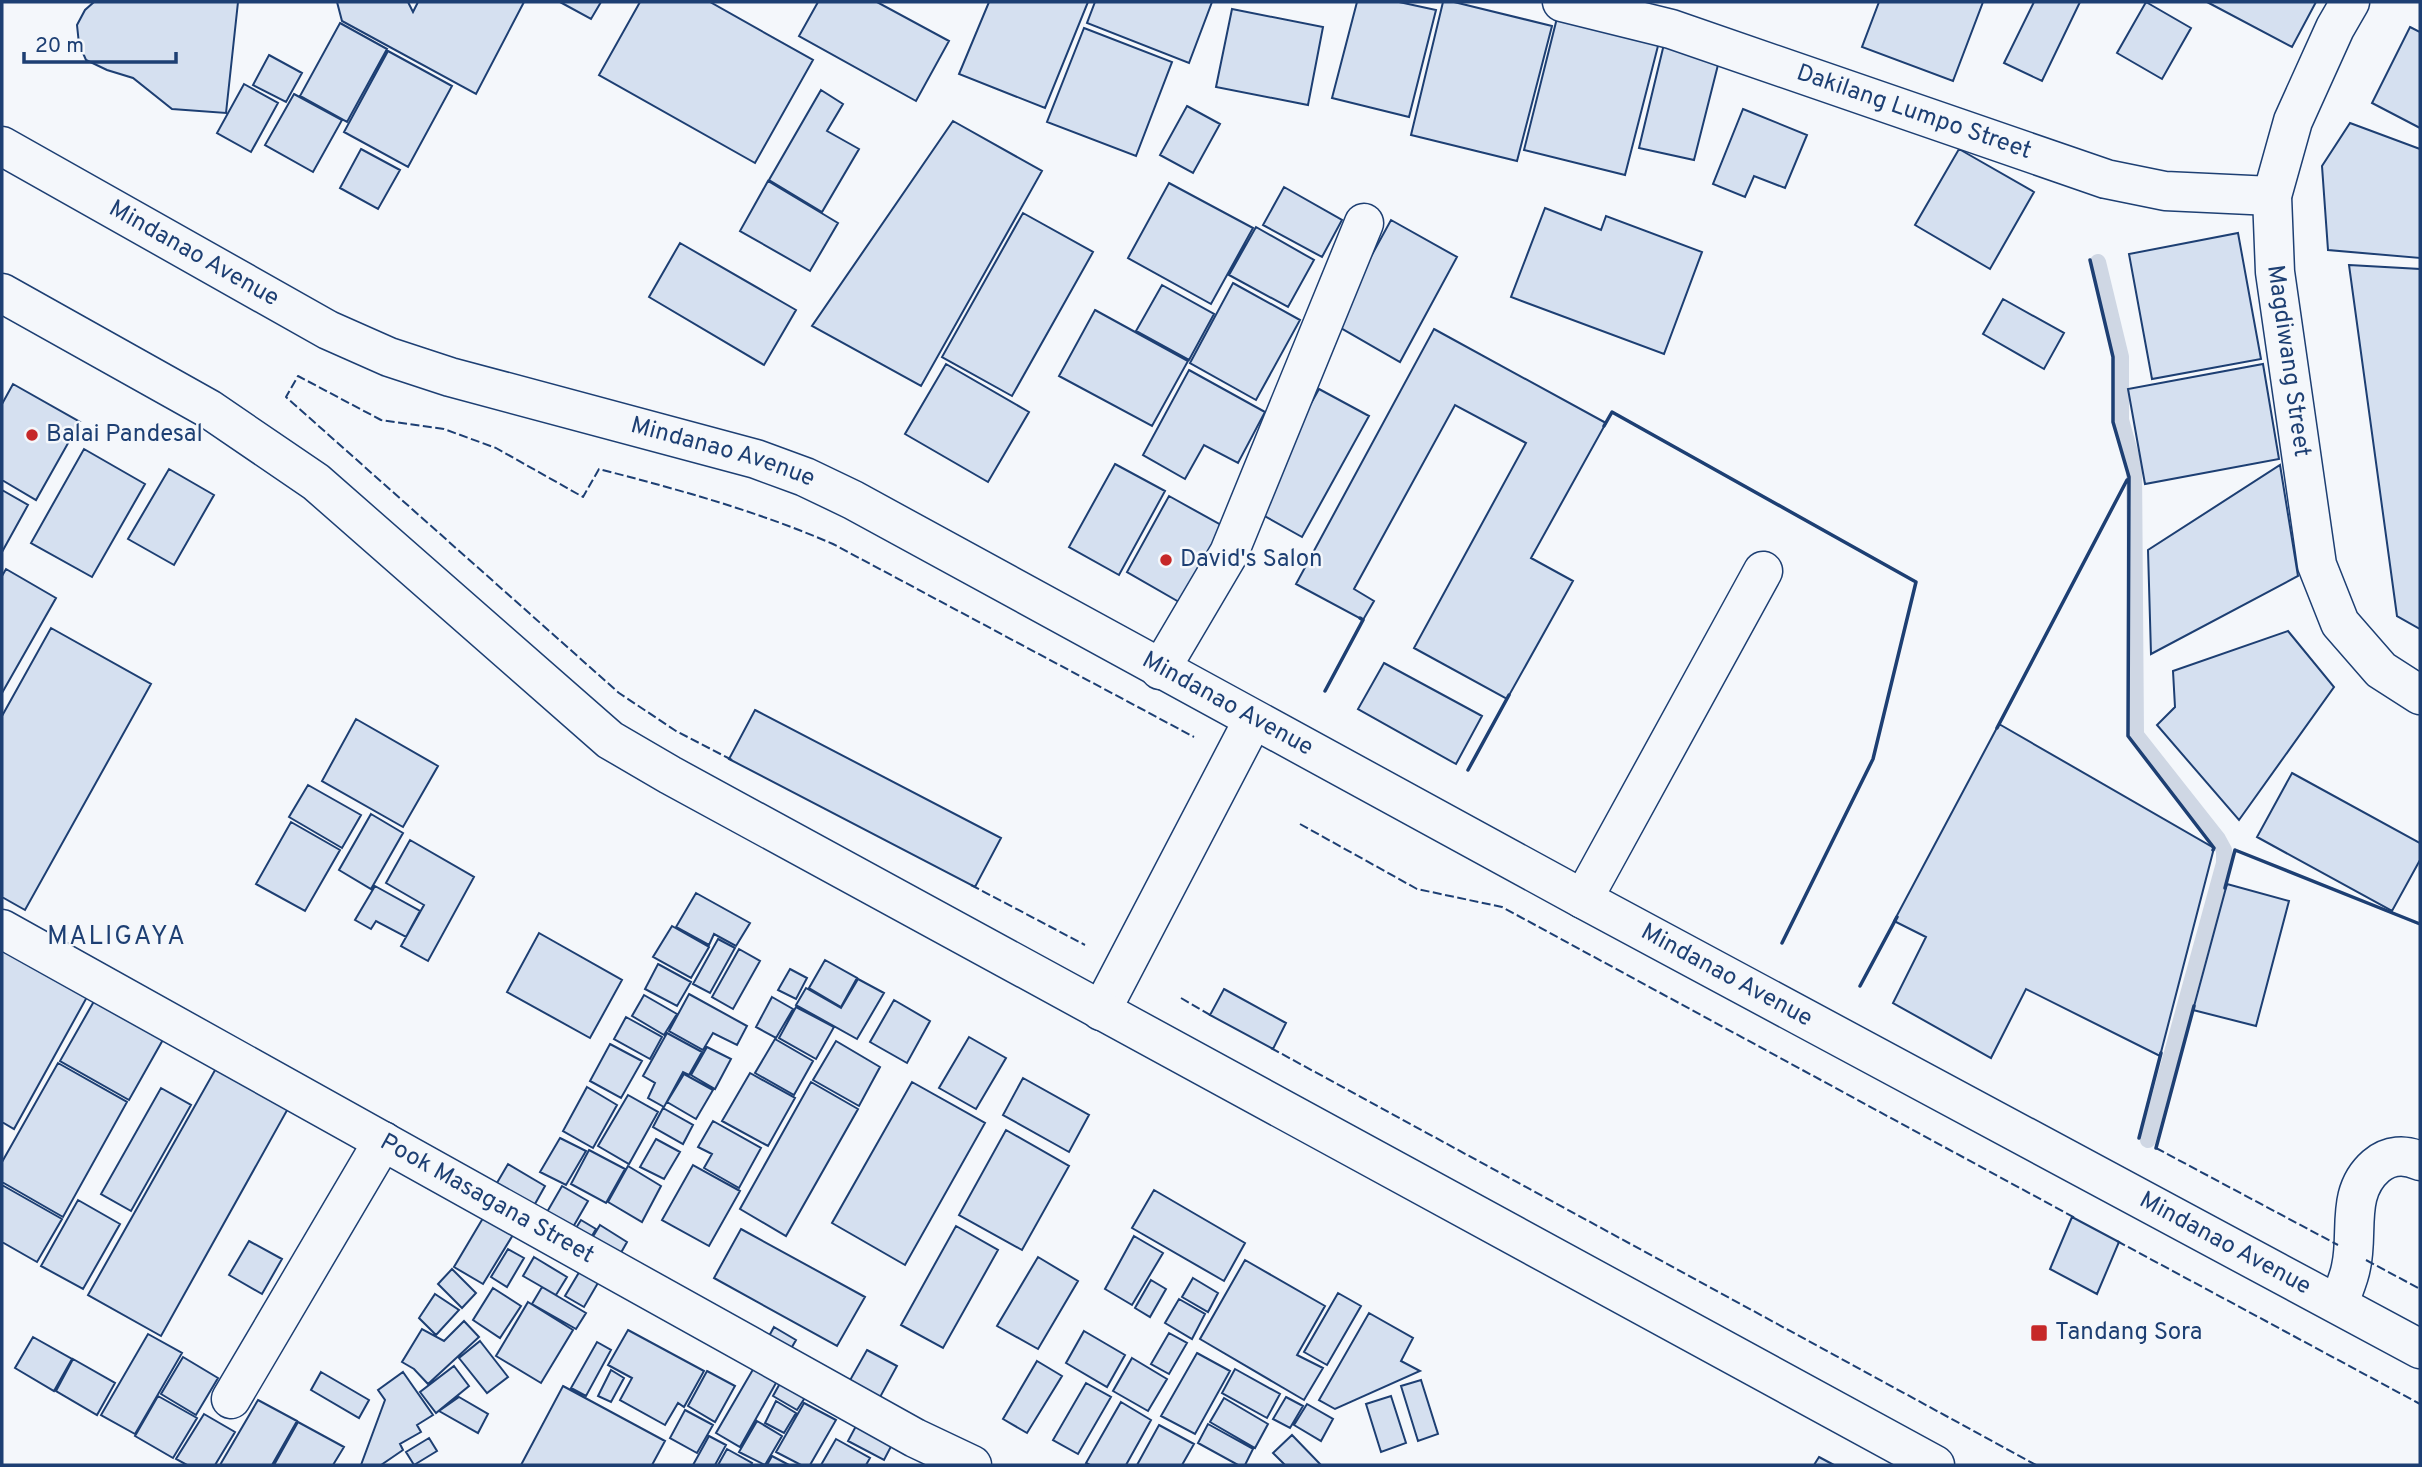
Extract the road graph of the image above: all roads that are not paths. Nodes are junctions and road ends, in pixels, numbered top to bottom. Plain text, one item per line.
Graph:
1 (1562, 2) edge
2 (2350, 2) edge
3 (2, 146) edge
4 (2272, 196) junction
5 (1364, 223) dead end
6 (2, 293) edge
7 (1763, 571) dead end
8 (1160, 670) junction
9 (2420, 695) edge
10 (1253, 720) junction
11 (1583, 899) junction
12 (2, 929) edge
13 (1101, 1011) junction
14 (383, 1141) junction
15 (2420, 1161) edge
16 (2339, 1303) junction
17 (2420, 1349) edge
18 (231, 1399) dead end
19 (972, 1465) edge
20 (1936, 1465) edge

1 - 4 main road, Dakilang Lumpo Street
2 - 4 main road, Magdiwang Street
3 - 8 main road, Mindanao Avenue
4 - 9 main road, Magdiwang Street
5 - 8 main road
6 - 13 main road
7 - 11 main road
8 - 10 main road, Mindanao Avenue
10 - 11 main road, Mindanao Avenue
10 - 13 main road
11 - 16 main road, Mindanao Avenue
12 - 14 main road, Pook Masagana Street
13 - 20 main road
14 - 18 main road
14 - 19 main road, Pook Masagana Street
15 - 16 main road
16 - 17 main road, Mindanao Avenue

